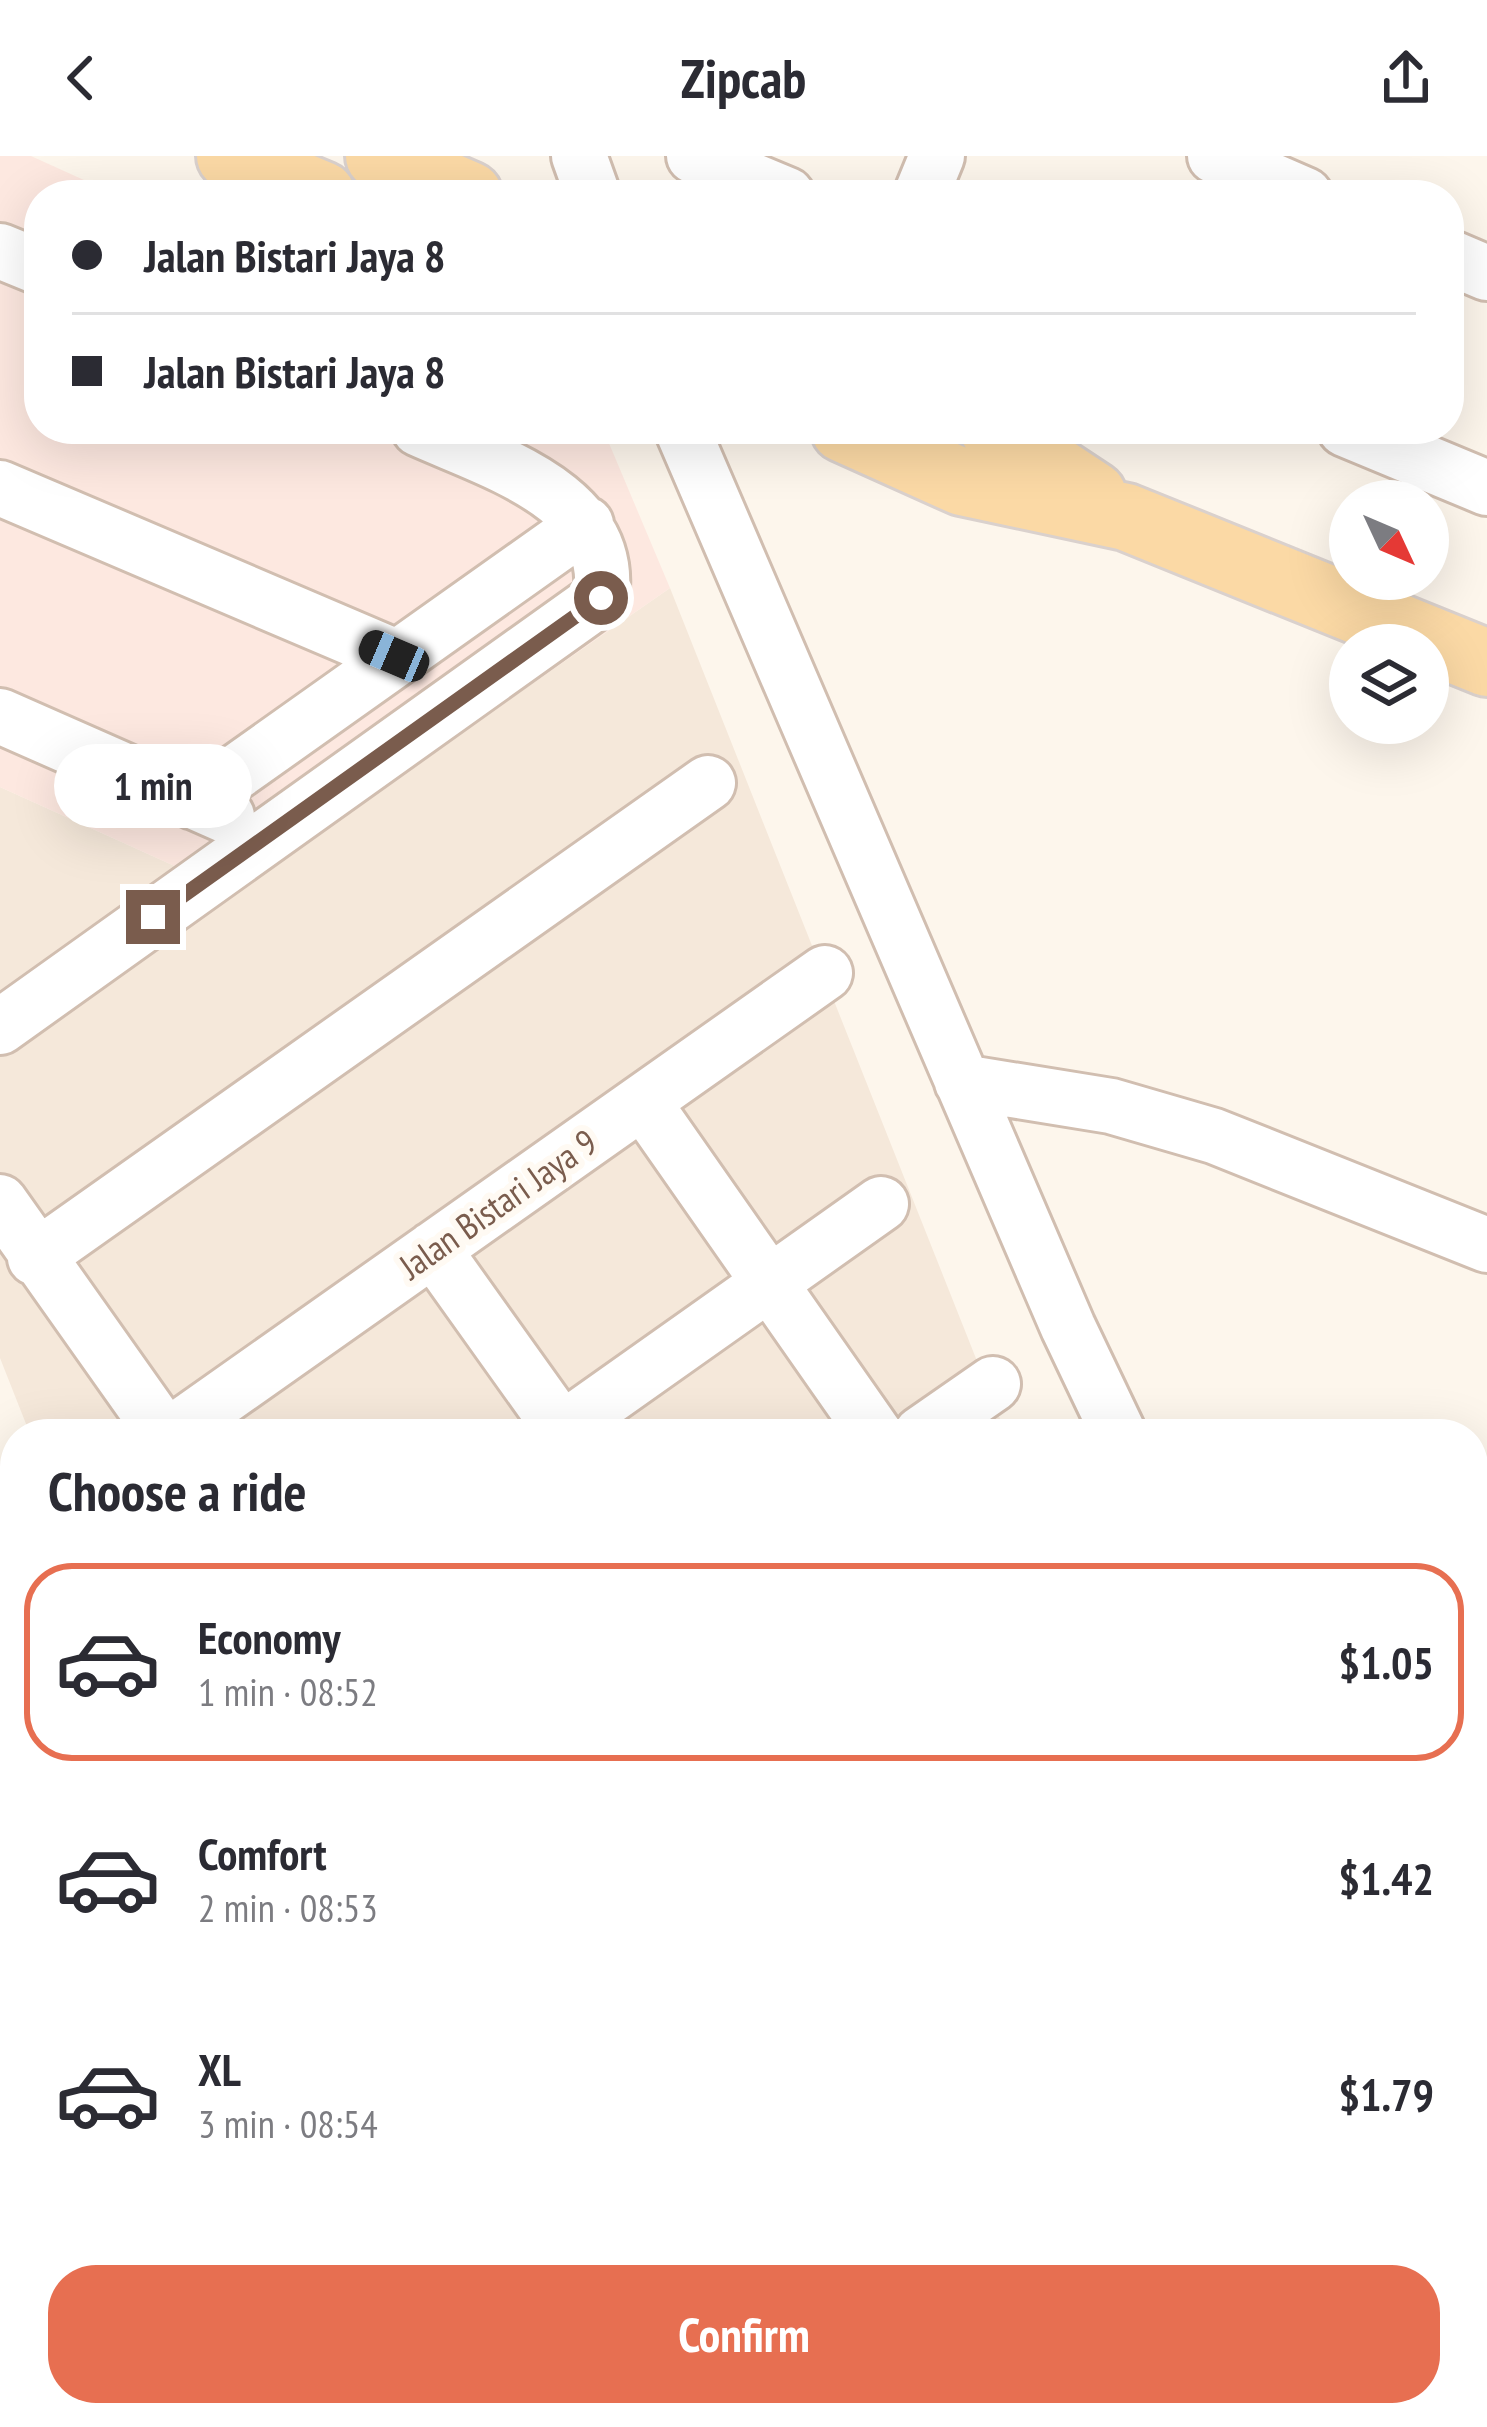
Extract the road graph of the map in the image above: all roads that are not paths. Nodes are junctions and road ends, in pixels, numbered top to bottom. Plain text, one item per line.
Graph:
1 (230, 156) edge
2 (379, 156) edge
3 (694, 156) edge
4 (1215, 156) edge
5 (287, 180) edge
6 (434, 180) edge
7 (751, 180) edge
8 (1270, 180) edge
9 (450, 444) edge
10 (688, 444) edge
11 (877, 444) edge
12 (1016, 444) edge
13 (1381, 444) edge
14 (0, 488) edge
15 (1487, 488) edge
16 (1126, 517) junction
17 (586, 524) junction
18 (394, 656) junction
19 (1487, 663) edge
20 (0, 716) edge
21 (708, 783) dead end
22 (194, 802) junction
23 (267, 834) junction
24 (825, 973) dead end
25 (0, 1027) edge
26 (962, 1082) junction
27 (643, 1102) junction
28 (0, 1202) edge
29 (880, 1204) dead end
30 (1487, 1245) edge
31 (434, 1249) junction
32 (35, 1258) junction
33 (772, 1280) junction
34 (993, 1384) dead end
35 (156, 1419) edge
36 (189, 1419) edge
37 (551, 1419) edge
38 (580, 1419) edge
39 (865, 1419) edge
40 (943, 1419) edge
41 (1112, 1419) edge

1 - 5 main road
2 - 6 main road
3 - 7 street
4 - 8 street
9 - 17 street
10 - 26 street
11 - 16 main road
12 - 16 main road
13 - 15 street
14 - 18 street
16 - 19 main road
17 - 18 street
17 - 23 street
18 - 22 street
20 - 22 street
21 - 32 street
22 - 23 street
23 - 25 street
24 - 27 street, Jalan Bistari Jaya 9
26 - 30 street
26 - 41 street
27 - 31 street, Jalan Bistari Jaya 9
27 - 33 street
28 - 32 street
29 - 33 street
31 - 36 street, Jalan Bistari Jaya 9
31 - 37 street
32 - 35 street
33 - 38 street
33 - 39 street
34 - 40 street

